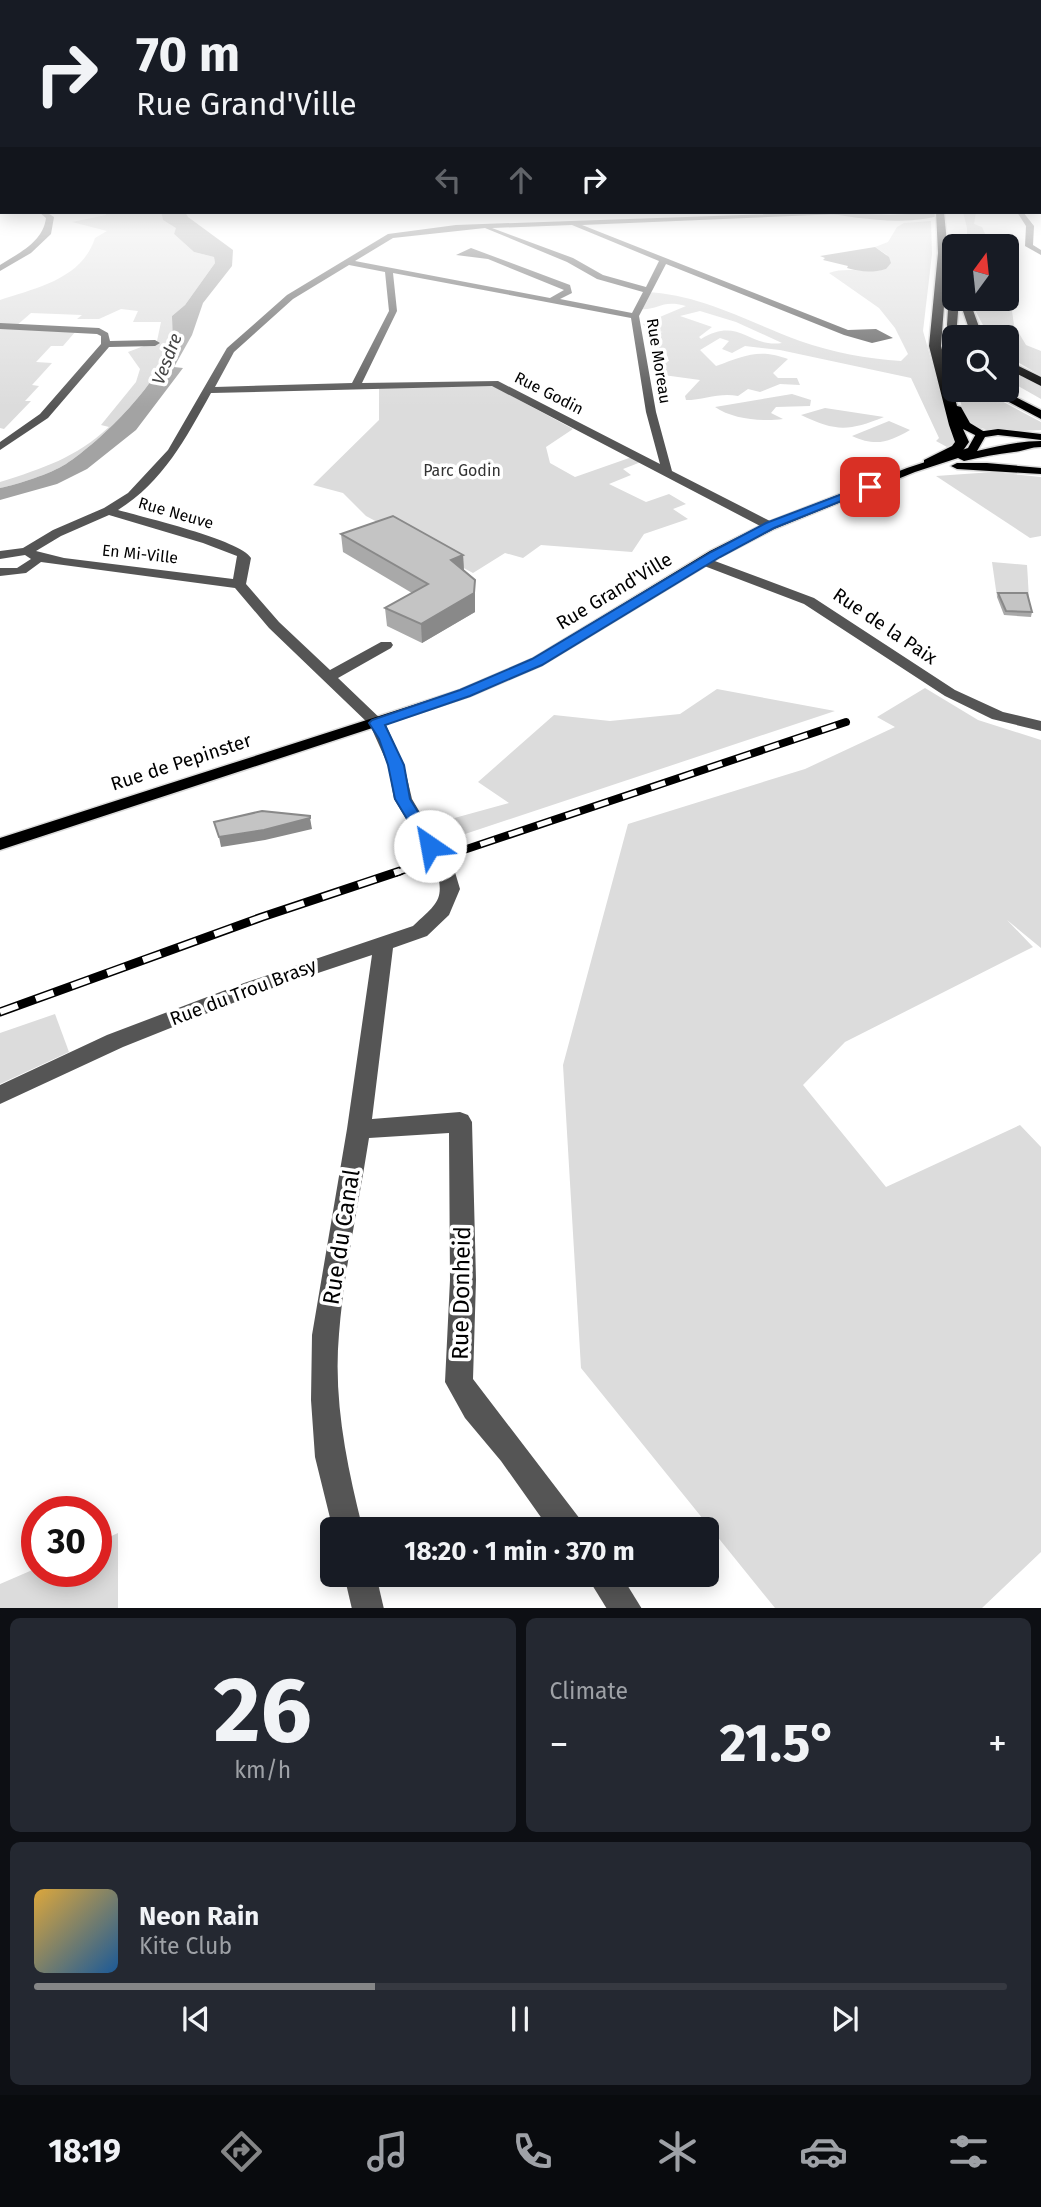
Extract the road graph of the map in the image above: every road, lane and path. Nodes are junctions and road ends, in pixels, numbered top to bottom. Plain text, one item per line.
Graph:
1 (20, 257) edge
2 (355, 257) edge
3 (489, 257) dead end
4 (562, 257) edge
5 (654, 257) edge
6 (942, 257) edge
7 (663, 261) junction
8 (346, 262) junction
9 (389, 271) junction
10 (0, 272) edge
11 (647, 290) junction
12 (550, 301) junction
13 (635, 316) junction
14 (0, 326) edge
15 (847, 332) dead end
16 (937, 334) junction
17 (942, 341) edge
18 (155, 343) dead end
19 (106, 344) junction
20 (1019, 370) edge
21 (942, 374) edge
22 (1041, 382) edge
23 (356, 385) junction
24 (207, 390) junction
25 (950, 402) edge
26 (951, 402) edge
27 (1029, 404) edge
28 (1041, 415) edge
29 (1012, 435) junction
30 (1041, 437) edge
31 (979, 438) junction
32 (1024, 444) junction
33 (1041, 444) edge
34 (0, 447) edge
35 (1000, 449) junction
36 (1041, 452) edge
37 (933, 465) junction
38 (667, 470) junction
39 (1041, 471) edge
40 (905, 477) junction
41 (870, 487) junction
42 (108, 511) junction
43 (770, 526) junction
44 (0, 555) edge
45 (33, 555) junction
46 (704, 561) junction
47 (2, 574) edge
48 (239, 584) junction
49 (386, 645) dead end
50 (329, 677) junction
51 (377, 723) junction
52 (1041, 726) edge
53 (0, 844) edge
54 (430, 846) tunnel mouth
55 (445, 866) tunnel mouth
56 (383, 944) junction
57 (0, 1095) edge
58 (359, 1129) junction
59 (345, 1517) edge
60 (559, 1517) edge
61 (363, 1587) edge
62 (611, 1587) edge
63 (368, 1608) edge
64 (626, 1608) edge

1 - 10 street
2 - 8 street
3 - 12 street
4 - 11 street
5 - 7 street
6 - 16 highway
7 - 11 street, Rue Moreau
7 - 15 street
8 - 9 street
8 - 24 street
9 - 12 street
9 - 23 street
11 - 13 street, Rue Moreau
12 - 13 street
13 - 38 street, Rue Moreau
14 - 19 street
16 - 17 highway
16 - 21 highway
18 - 19 street
19 - 34 street
20 - 22 highway
23 - 24 street, Rue Godin
23 - 38 street, Rue Godin
24 - 42 street
25 - 37 highway
26 - 31 highway
27 - 28 highway
29 - 30 main road
29 - 31 main road
29 - 32 main road
31 - 35 main road
31 - 37 main road, Rue Grand'Ville
32 - 33 main road, Rue Grand'Ville
32 - 35 main road, Rue Grand'Ville
35 - 37 main road, Rue Grand'Ville
36 - 37 main road
37 - 40 main road, Rue Grand'Ville
37 - 41 main road, Rue Grand'Ville
38 - 43 street, Rue Godin
39 - 40 main road
40 - 41 main road, Rue Grand'Ville
41 - 43 main road, Rue Grand'Ville
42 - 45 street
42 - 48 street, Rue Neuve
43 - 46 main road, Rue Grand'Ville
44 - 45 street
45 - 47 street
45 - 48 street, En Mi-Ville
46 - 51 main road, Rue Grand'Ville
46 - 52 street, Rue de la Paix
48 - 50 street
49 - 50 street
50 - 51 street
51 - 53 main road, Rue de Pepinster
51 - 54 street
55 - 56 street, Rue du Trou Brasy
56 - 57 street, Rue du Trou Brasy
56 - 58 street, Rue du Canal
58 - 59 street, Rue du Canal
58 - 60 street, Rue Donheid
61 - 63 street
62 - 64 street

